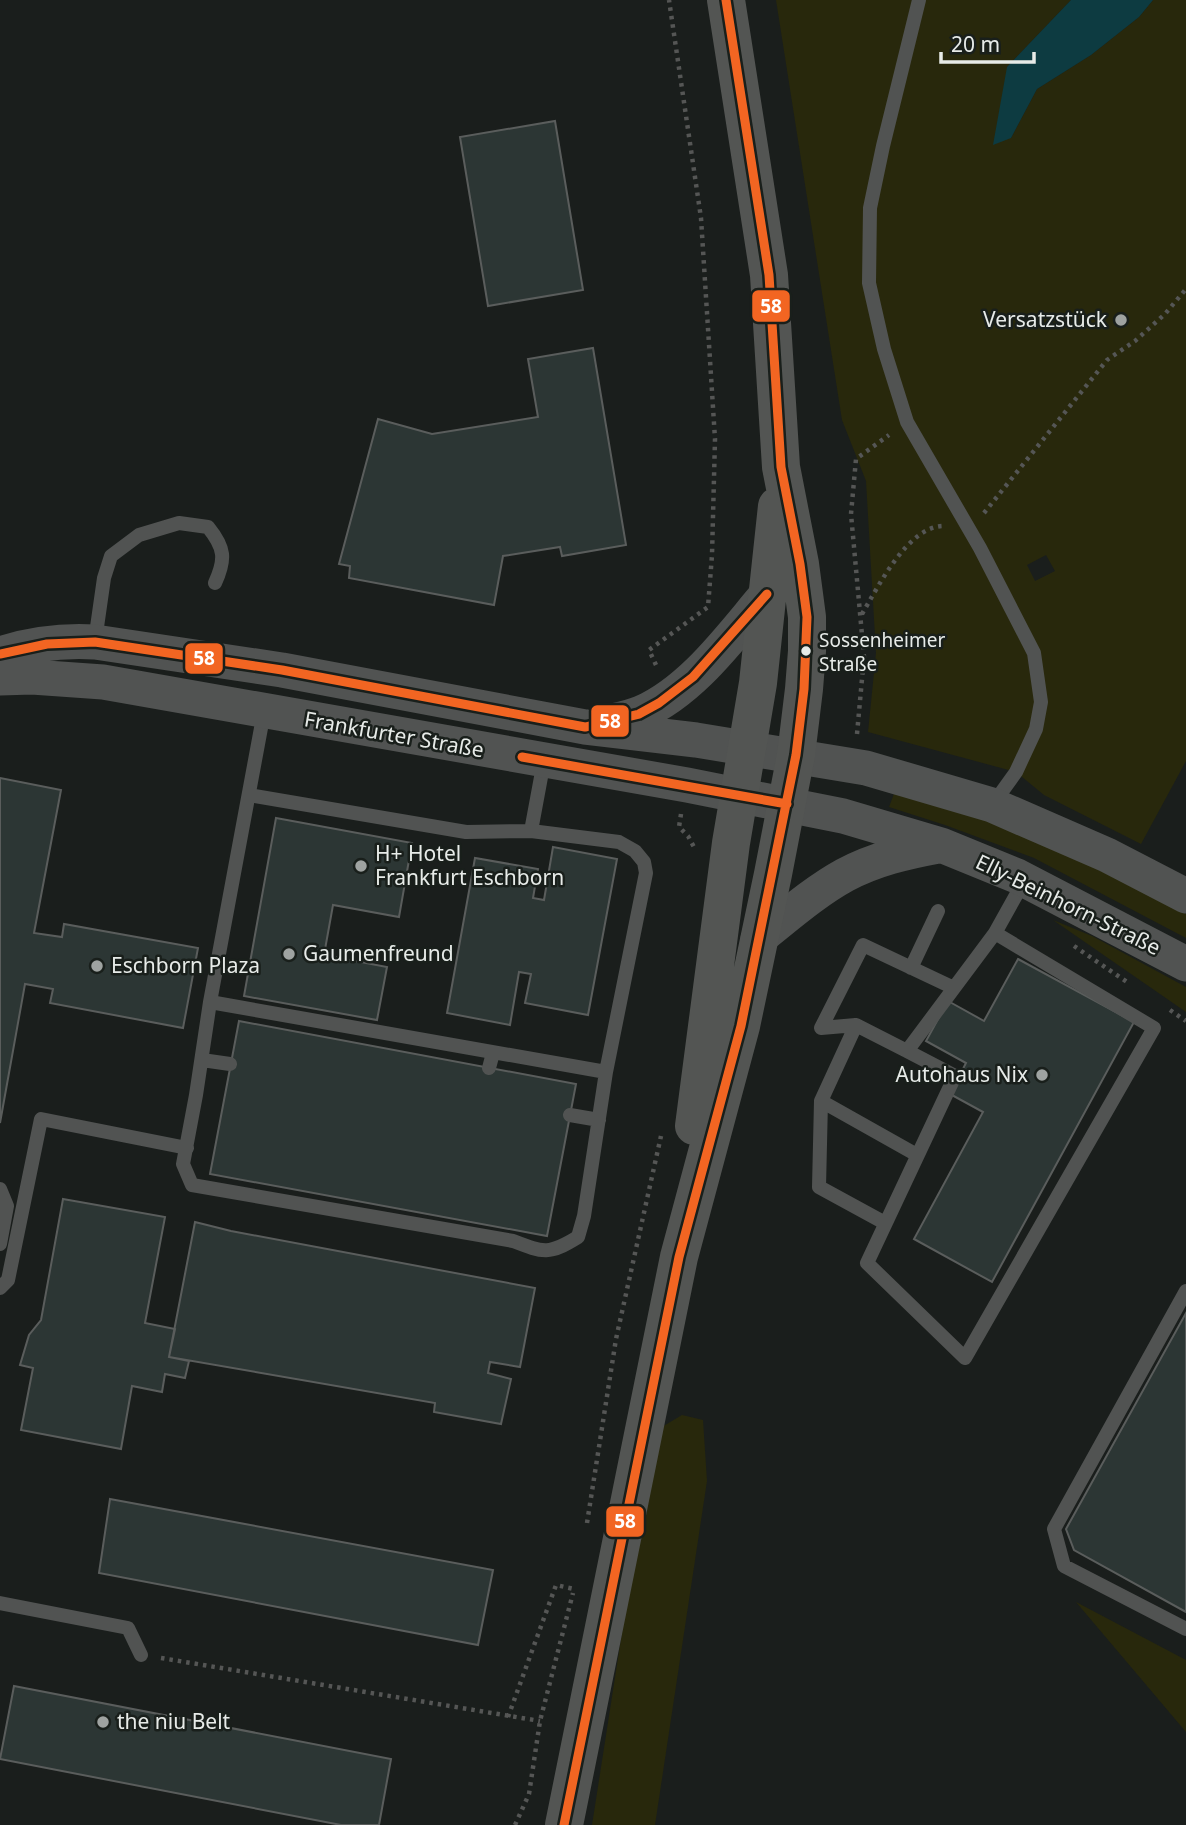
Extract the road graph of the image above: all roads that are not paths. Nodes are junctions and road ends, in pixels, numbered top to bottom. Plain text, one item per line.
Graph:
1 (726, 0) edge
2 (919, 0) edge
3 (781, 467) junction
4 (215, 583) dead end
5 (767, 594) junction
6 (95, 642) junction
7 (0, 654) edge
8 (0, 678) edge
9 (264, 712) junction
10 (585, 727) junction
11 (748, 747) junction
12 (796, 755) junction
13 (544, 761) junction
14 (249, 795) junction
15 (740, 796) junction
16 (787, 804) junction
17 (992, 805) junction
18 (531, 831) junction
19 (941, 845) junction
20 (1025, 880) junction
21 (1186, 896) edge
22 (938, 911) dead end
23 (995, 933) junction
24 (758, 939) junction
25 (1186, 964) edge
26 (911, 968) junction
27 (954, 988) junction
28 (210, 1002) junction
29 (856, 1025) junction
30 (907, 1051) junction
31 (493, 1053) junction
32 (202, 1060) junction
33 (230, 1064) dead end
34 (489, 1068) dead end
35 (606, 1072) junction
36 (821, 1101) junction
37 (570, 1115) dead end
38 (599, 1120) junction
39 (187, 1148) junction
40 (917, 1155) junction
41 (0, 1189) edge
42 (885, 1223) junction
43 (0, 1244) edge
44 (679, 1257) junction
45 (0, 1288) edge
46 (1186, 1291) edge
47 (0, 1603) edge
48 (1186, 1629) edge
49 (141, 1655) road end
50 (564, 1825) edge

1 - 3 main road
2 - 17 lane
3 - 5 main road
3 - 12 main road
4 - 6 lane
5 - 10 street
5 - 11 main road
6 - 7 street, Frankfurter Straße
6 - 10 street, Frankfurter Straße
8 - 9 street, Frankfurter Straße
9 - 13 street, Frankfurter Straße
9 - 14 lane
10 - 11 street, Frankfurter Straße
11 - 12 street, Frankfurter Straße
11 - 15 main road
12 - 16 main road
12 - 17 street
13 - 15 street, Frankfurter Straße
13 - 18 lane
14 - 18 lane
14 - 28 lane
15 - 16 street, Frankfurter Straße
15 - 44 main road
16 - 19 street, Elly-Beinhorn-Straße
16 - 24 main road
17 - 21 street
18 - 35 lane
19 - 20 street, Elly-Beinhorn-Straße
19 - 24 street
20 - 23 lane
20 - 25 street, Elly-Beinhorn-Straße
22 - 26 lane
23 - 27 lane
23 - 42 lane
24 - 44 main road
26 - 27 lane
26 - 29 lane
27 - 30 lane
28 - 31 lane
28 - 32 lane
29 - 30 lane
29 - 36 lane
30 - 40 lane
31 - 34 lane
31 - 35 lane
32 - 33 lane
32 - 39 lane
35 - 38 lane
36 - 40 lane
36 - 42 lane
37 - 38 lane
38 - 39 lane
39 - 45 lane
40 - 42 lane
41 - 43 lane
44 - 50 main road
46 - 48 lane
47 - 49 lane

